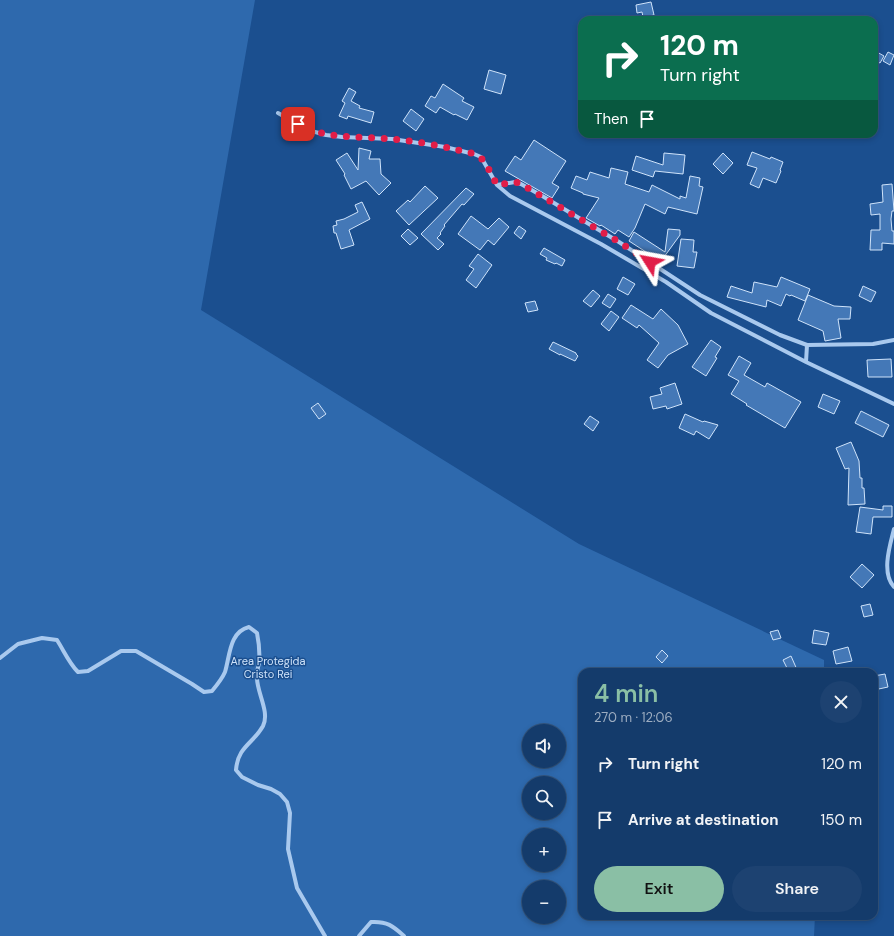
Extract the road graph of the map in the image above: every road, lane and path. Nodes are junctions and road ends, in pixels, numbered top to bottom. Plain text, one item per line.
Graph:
1 (278, 114) dead end
2 (497, 185) junction
3 (894, 340) edge
4 (807, 345) junction
5 (806, 362) junction
6 (894, 404) edge
7 (894, 529) edge
8 (894, 587) edge
9 (0, 658) edge
10 (325, 936) edge
11 (359, 936) edge
12 (404, 936) edge

1 - 2 street
2 - 4 street
2 - 5 street
3 - 4 street
4 - 5 street
5 - 6 street
7 - 8 street
9 - 10 street
11 - 12 street

